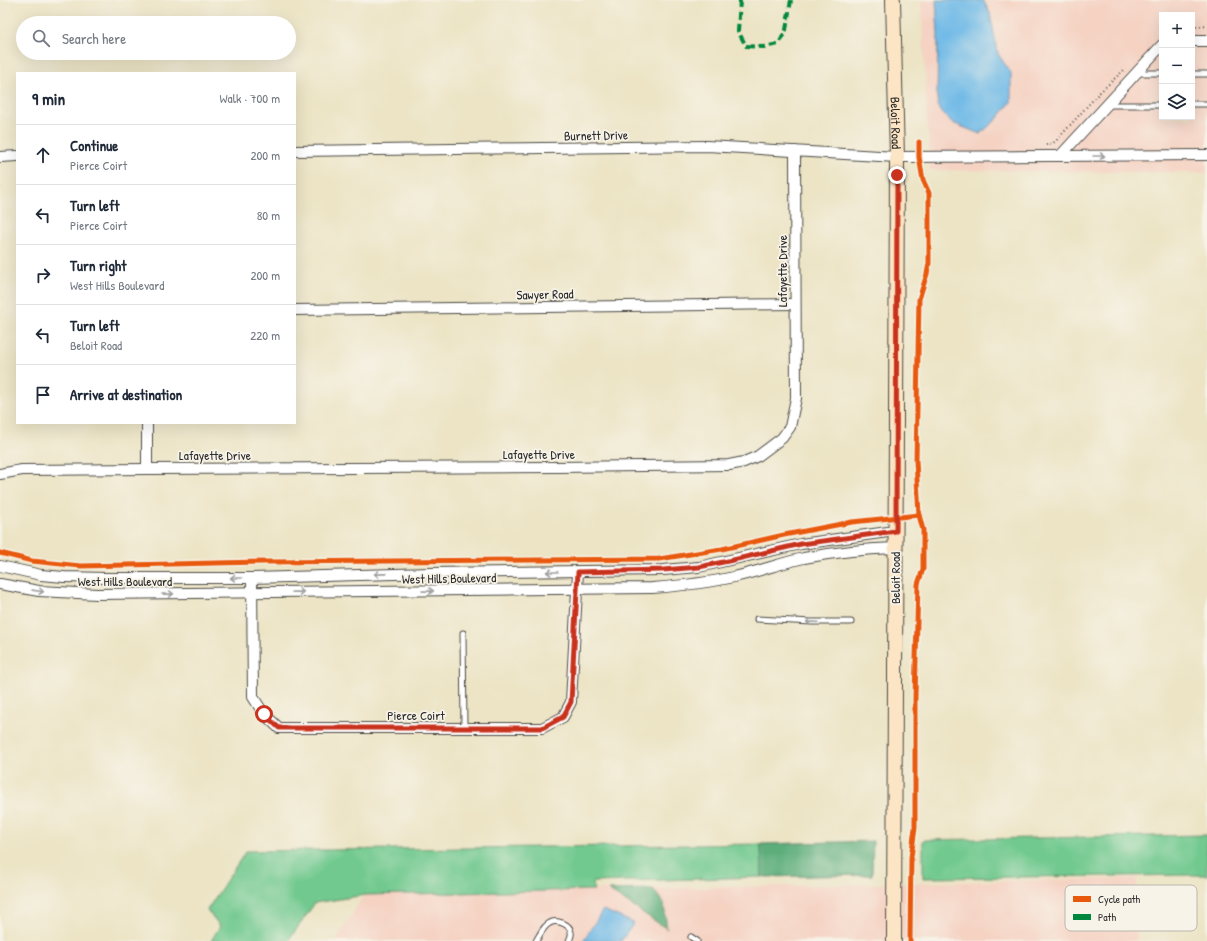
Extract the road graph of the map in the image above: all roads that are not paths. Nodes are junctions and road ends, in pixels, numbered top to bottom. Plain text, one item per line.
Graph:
1 (893, 0) edge
2 (1195, 41) edge
3 (1207, 41) edge
4 (1159, 48) edge
5 (1136, 73) junction
6 (1159, 73) edge
7 (1195, 74) edge
8 (1207, 74) edge
9 (1195, 104) edge
10 (1207, 104) edge
11 (1107, 105) junction
12 (1159, 105) edge
13 (296, 151) edge
14 (795, 151) junction
15 (1207, 155) edge
16 (16, 156) edge
17 (1060, 156) junction
18 (0, 157) edge
19 (898, 157) junction
20 (795, 304) junction
21 (296, 310) edge
22 (147, 424) edge
23 (148, 469) junction
24 (0, 474) edge
25 (896, 531) junction
26 (896, 548) junction
27 (0, 566) edge
28 (578, 572) junction
29 (252, 578) junction
30 (0, 584) edge
31 (577, 589) junction
32 (252, 593) junction
33 (757, 619) dead end
34 (851, 622) dead end
35 (463, 633) dead end
36 (464, 728) junction
37 (691, 937) dead end
38 (536, 941) edge
39 (568, 941) edge
40 (697, 941) edge
41 (894, 941) edge

1 - 19 main road, Beloit Road
2 - 3 street
4 - 5 street
5 - 6 lane
5 - 11 street
7 - 8 lane
9 - 10 lane
11 - 12 lane
11 - 17 street
13 - 14 street, Burnett Drive
14 - 19 street, Burnett Drive
14 - 20 street, Lafayette Drive
17 -> 15 street, Burnett Drive
16 - 18 street
17 - 19 street, Burnett Drive
19 - 25 main road, Beloit Road
20 - 21 street, Sawyer Road
20 - 23 street, Lafayette Drive
22 - 23 street
23 - 24 street, Lafayette Drive
25 - 26 main road, Beloit Road
25 - 28 street, West Hills Boulevard
26 - 31 street, West Hills Boulevard
26 - 41 main road, Beloit Road
29 -> 27 street, West Hills Boulevard
28 -> 29 street, West Hills Boulevard
28 - 31 street, Pierce Coirt
29 - 32 street, Pierce Coirt
30 -> 32 street, West Hills Boulevard
32 -> 31 street, West Hills Boulevard
31 - 36 street, Pierce Coirt
32 - 36 street, Pierce Coirt
34 -> 33 lane
35 - 36 lane
37 - 40 lane
38 - 39 lane

